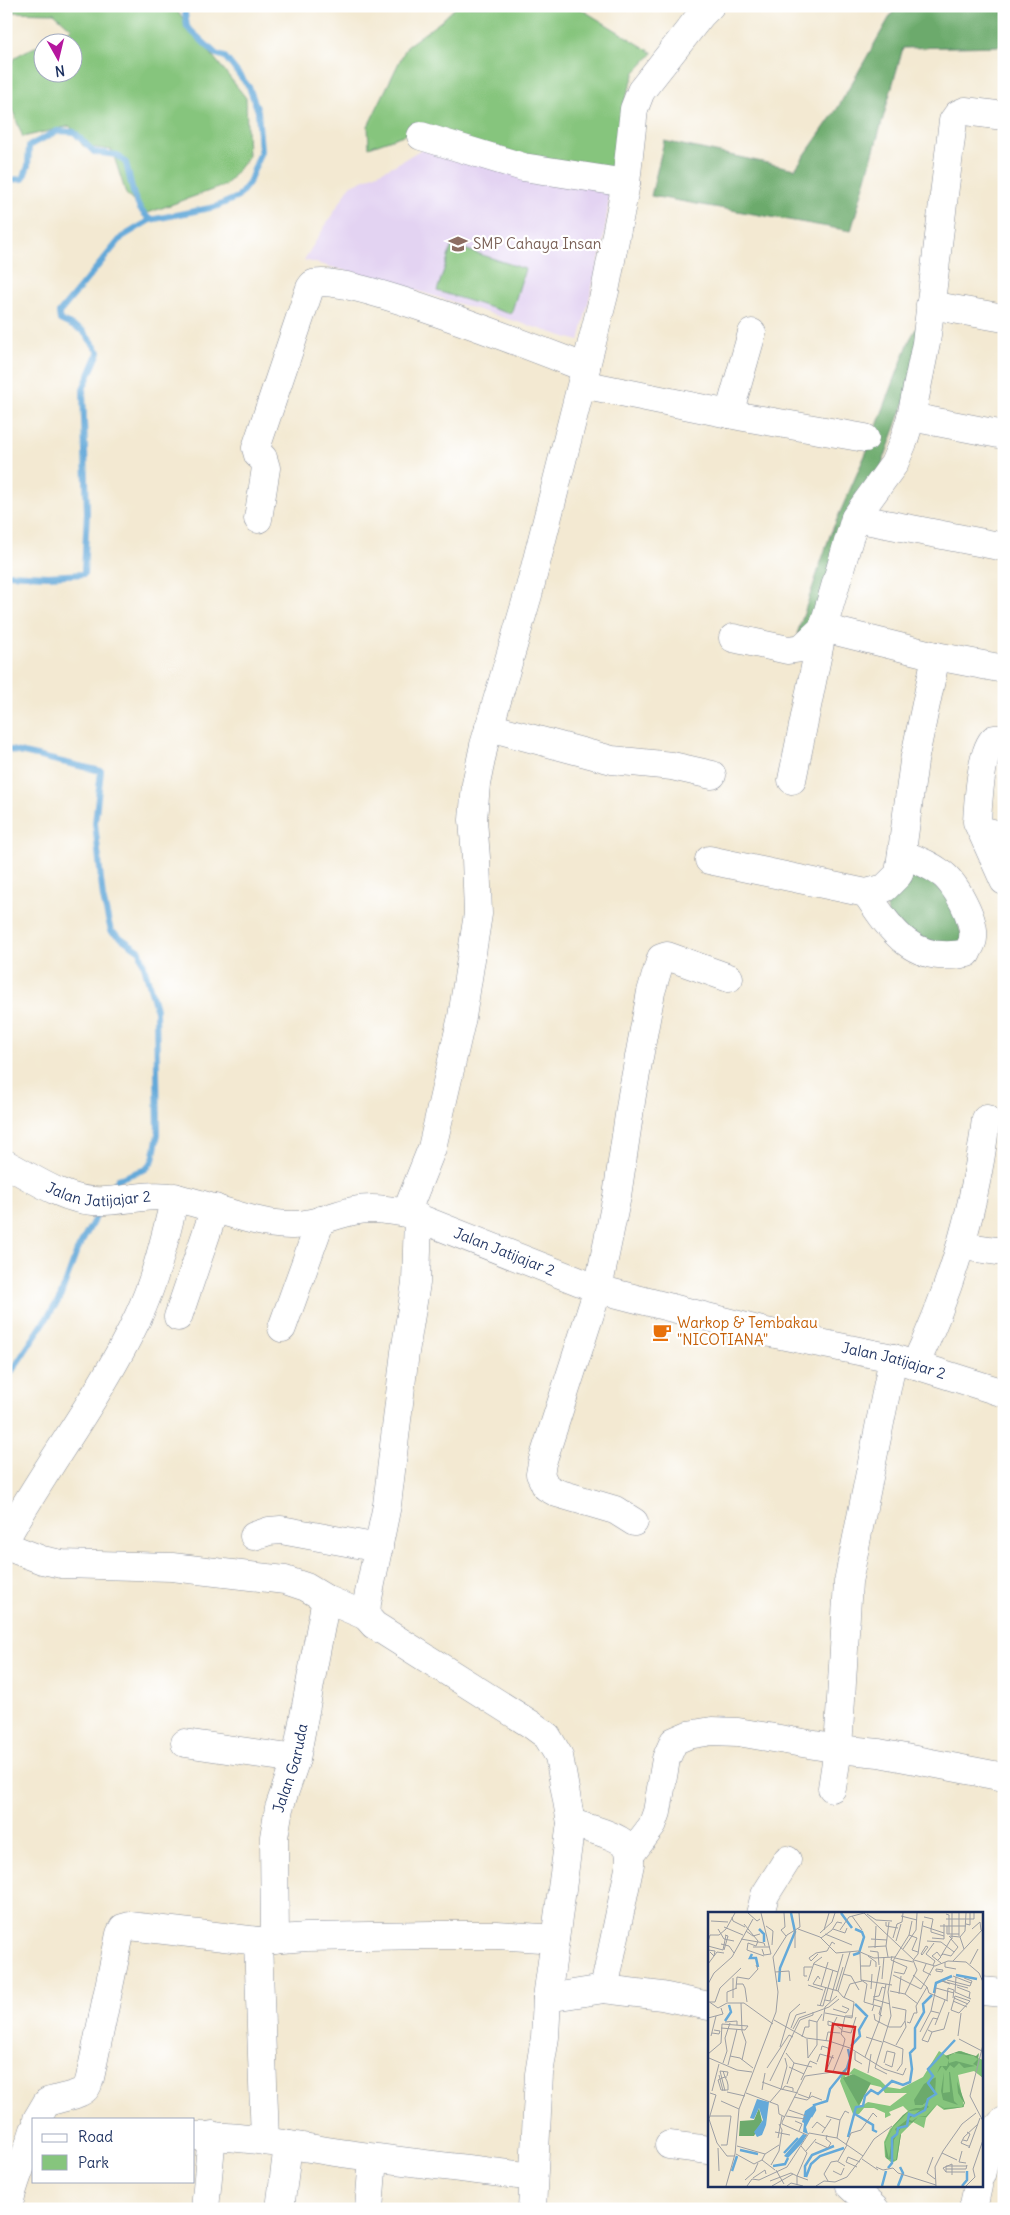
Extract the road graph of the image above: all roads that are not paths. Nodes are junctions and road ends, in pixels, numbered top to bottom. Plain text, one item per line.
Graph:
1 (710, 6) edge
2 (1004, 116) edge
3 (422, 136) dead end
4 (626, 183) junction
5 (930, 305) junction
6 (1004, 318) edge
7 (752, 333) dead end
8 (584, 376) junction
9 (729, 414) junction
10 (911, 417) junction
11 (1004, 435) edge
12 (865, 438) dead end
13 (855, 518) junction
14 (258, 519) dead end
15 (1004, 547) edge
16 (823, 628) junction
17 (733, 638) dead end
18 (936, 656) junction
19 (1004, 669) edge
20 (488, 727) junction
21 (1004, 739) edge
22 (712, 775) dead end
23 (792, 780) dead end
24 (992, 833) edge
25 (902, 854) junction
26 (709, 860) dead end
27 (1004, 881) edge
28 (866, 893) junction
29 (729, 978) dead end
30 (986, 1119) dead end
31 (6, 1164) edge
32 (174, 1197) junction
33 (215, 1208) junction
34 (412, 1215) junction
35 (321, 1220) junction
36 (961, 1246) junction
37 (1004, 1252) edge
38 (598, 1289) junction
39 (178, 1317) dead end
40 (282, 1328) dead end
41 (904, 1361) junction
42 (1004, 1393) edge
43 (634, 1522) dead end
44 (254, 1536) dead end
45 (6, 1538) edge
46 (6, 1546) edge
47 (379, 1548) junction
48 (326, 1599) junction
49 (366, 1616) junction
50 (185, 1743) dead end
51 (838, 1749) junction
52 (296, 1759) junction
53 (1004, 1778) edge
54 (832, 1788) dead end
55 (571, 1823) junction
56 (630, 1855) junction
57 (787, 1860) dead end
58 (761, 1912) edge
59 (555, 1939) junction
60 (267, 1940) junction
61 (604, 1989) junction
62 (982, 1991) edge
63 (1004, 1993) edge
64 (547, 1998) junction
65 (708, 2006) edge
66 (39, 2118) edge
67 (1004, 2121) edge
68 (32, 2134) edge
69 (203, 2136) edge
70 (276, 2143) junction
71 (669, 2145) dead end
72 (708, 2150) edge
73 (373, 2158) junction
74 (982, 2172) edge
75 (533, 2177) junction
76 (852, 2188) edge
77 (978, 2188) edge
78 (8, 2200) edge
79 (205, 2209) edge
80 (280, 2209) edge
81 (369, 2209) edge
82 (532, 2209) edge
83 (874, 2209) edge
84 (973, 2209) edge

1 - 4 street
2 - 5 street
3 - 4 street
4 - 8 street
5 - 6 street
5 - 10 street
7 - 9 street
8 - 9 street
8 - 14 street
8 - 20 street
9 - 12 street
10 - 11 street
10 - 13 street
13 - 15 street
13 - 16 street
16 - 17 street
16 - 18 street
16 - 23 street
18 - 19 street
18 - 25 street
20 - 22 street
20 - 34 street
21 - 24 street
24 - 27 street
25 - 28 street
25 - 28 street
26 - 28 street
29 - 38 street
30 - 36 street
31 - 32 street, Jalan Jatijajar 2
32 - 33 street, Jalan Jatijajar 2
32 - 45 street
33 - 35 street, Jalan Jatijajar 2
33 - 39 street
34 - 35 street, Jalan Jatijajar 2
34 - 38 street, Jalan Jatijajar 2
34 - 47 street
35 - 40 street
36 - 37 street
36 - 41 street
38 - 41 street, Jalan Jatijajar 2
38 - 43 street
41 - 42 street, Jalan Jatijajar 2
41 - 51 street
44 - 47 street
46 - 48 street
47 - 49 street
48 - 49 street
48 - 52 street, Jalan Garuda
49 - 55 street
50 - 52 street
51 - 53 street
51 - 54 street
51 - 56 street
52 - 60 street, Jalan Garuda
55 - 56 street
55 - 59 street
56 - 61 street
57 - 58 street
59 - 60 street
59 - 64 street
60 - 66 street
60 - 70 street, Jalan Garuda
61 - 64 street
61 - 65 street
62 - 63 street
64 - 75 street
67 - 74 street
68 - 78 street
69 - 70 street
69 - 79 street
70 - 73 street
70 - 80 street, Jalan Garuda
71 - 72 street
73 - 75 street
73 - 81 street
75 - 82 street
76 - 83 street
77 - 84 street

